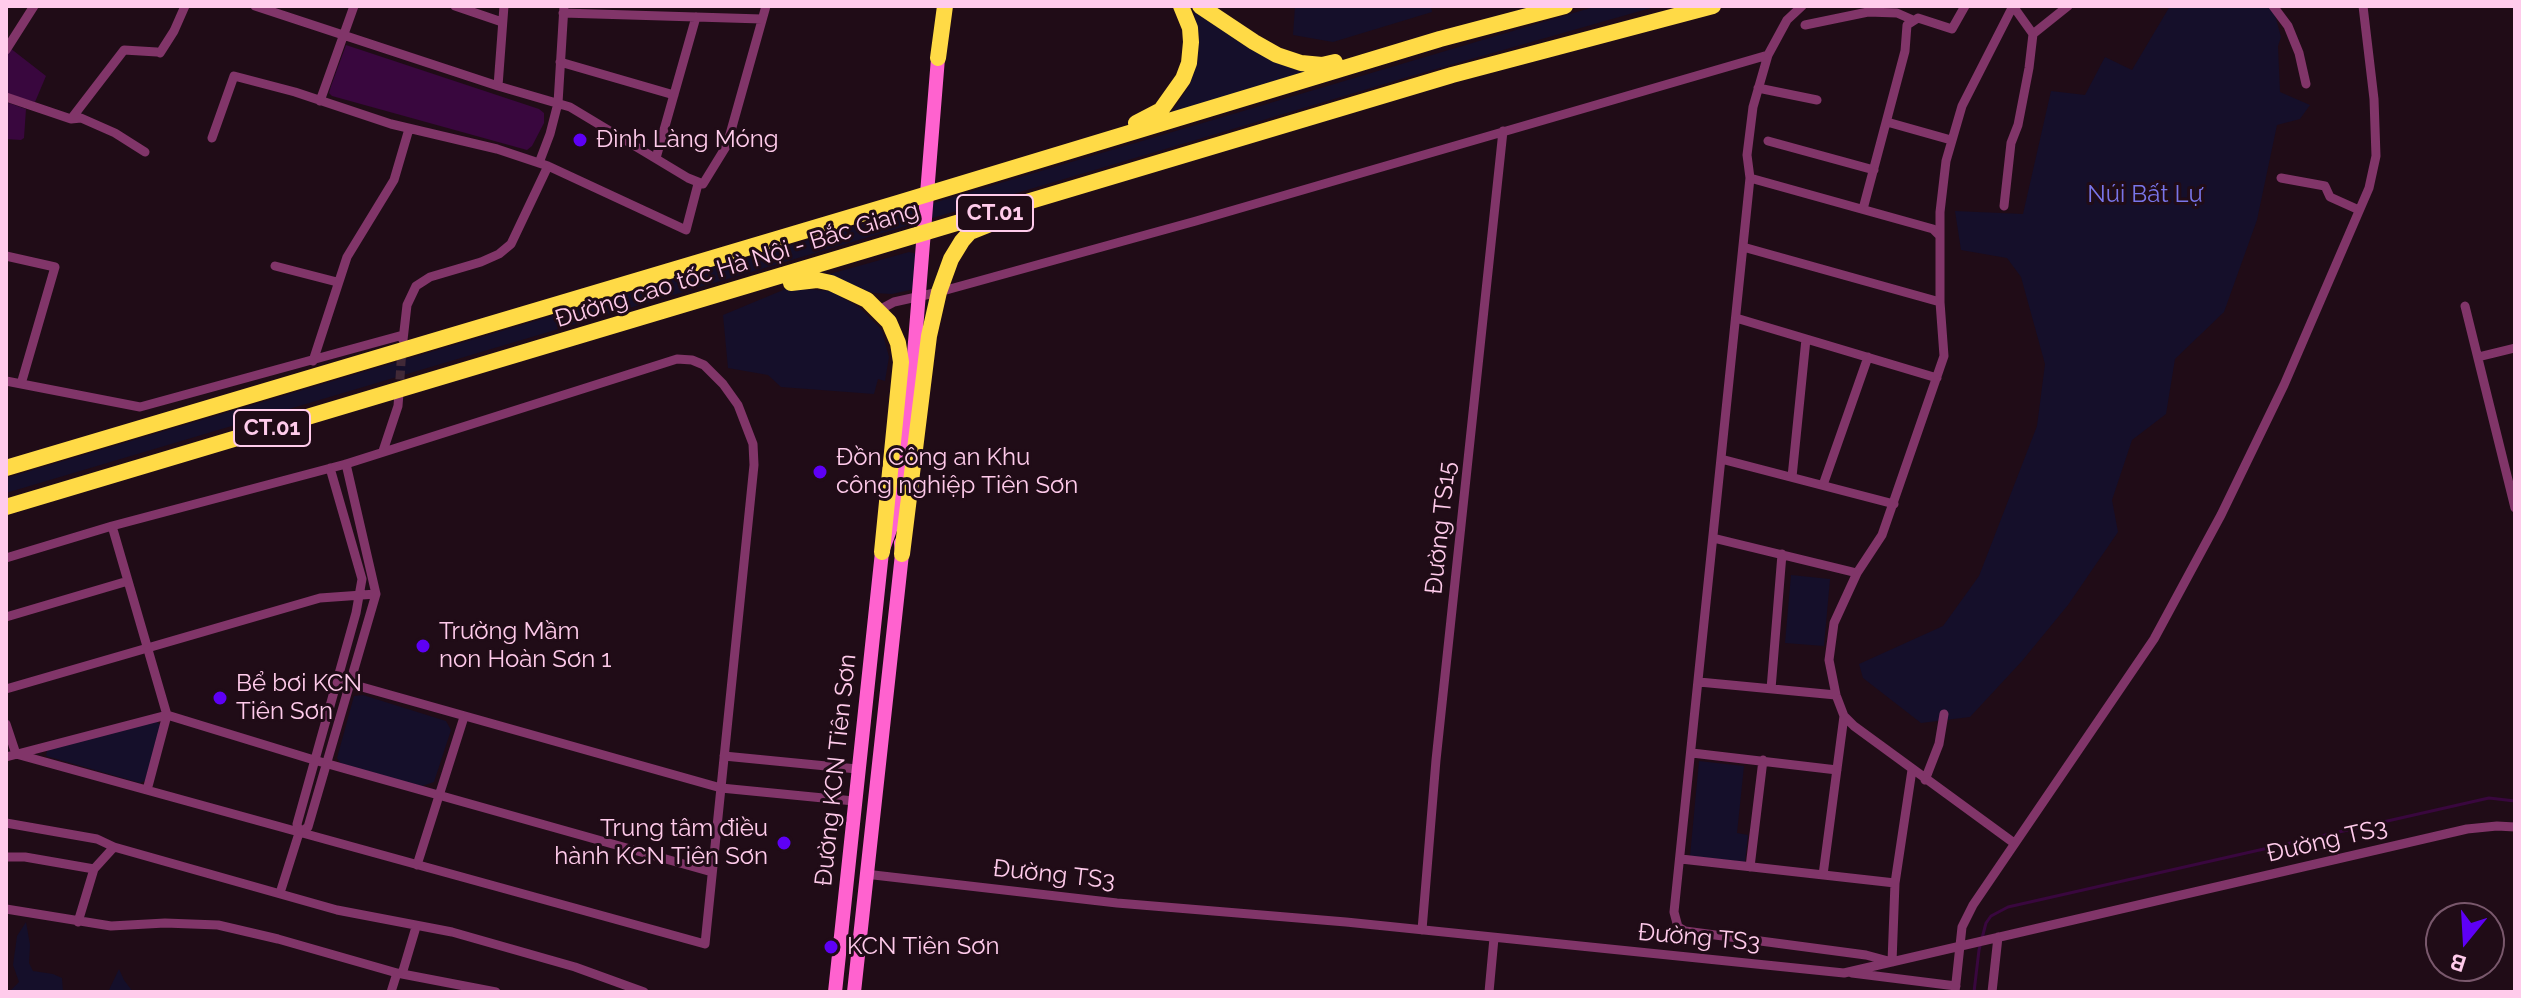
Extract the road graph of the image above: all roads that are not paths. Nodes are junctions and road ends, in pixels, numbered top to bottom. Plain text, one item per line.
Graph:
1 (34, 6) edge
2 (185, 6) edge
3 (255, 6) edge
4 (354, 6) edge
5 (455, 6) edge
6 (504, 6) edge
7 (766, 6) edge
8 (945, 6) edge
9 (1181, 6) edge
10 (1200, 6) edge
11 (1537, 6) edge
12 (1565, 6) edge
13 (1713, 6) edge
14 (1802, 6) edge
15 (1965, 6) edge
16 (2013, 6) edge
17 (2068, 6) edge
18 (2273, 6) edge
19 (2363, 6) edge
20 (564, 10) edge
21 (696, 17) junction
22 (762, 19) junction
23 (1913, 20) junction
24 (502, 22) junction
25 (1805, 25) dead end
26 (2033, 34) junction
27 (343, 36) junction
28 (6, 50) edge
29 (1768, 55) junction
30 (938, 58) joint
31 (560, 62) junction
32 (1452, 75) junction
33 (2306, 84) dead end
34 (498, 86) junction
35 (1758, 88) junction
36 (674, 95) junction
37 (6, 97) edge
38 (1817, 100) dead end
39 (320, 101) junction
40 (558, 103) junction
41 (71, 119) junction
42 (1887, 122) junction
43 (409, 129) junction
44 (1503, 131) junction
45 (212, 138) dead end
46 (1951, 140) junction
47 (1768, 141) dead end
48 (145, 152) dead end
49 (656, 158) junction
50 (543, 165) junction
51 (1874, 170) junction
52 (1750, 178) junction
53 (2281, 178) dead end
54 (698, 184) junction
55 (898, 203) junction
56 (2004, 206) dead end
57 (1863, 209) junction
58 (2359, 210) junction
59 (1939, 235) junction
60 (1743, 247) junction
61 (6, 256) edge
62 (275, 266) dead end
63 (337, 282) junction
64 (939, 292) junction
65 (1940, 302) junction
66 (2465, 306) dead end
67 (879, 310) junction
68 (1736, 318) junction
69 (1806, 339) junction
70 (2515, 348) edge
71 (538, 350) junction
72 (1868, 357) junction
73 (2478, 357) junction
74 (313, 361) junction
75 (1937, 378) junction
76 (6, 381) edge
77 (21, 384) junction
78 (399, 393) tunnel mouth
79 (383, 451) junction
80 (1721, 459) junction
81 (346, 464) junction
82 (6, 468) edge
83 (330, 468) junction
84 (1792, 477) junction
85 (1823, 485) junction
86 (1894, 504) junction
87 (6, 507) edge
88 (2515, 508) edge
89 (897, 510) junction
90 (112, 526) junction
91 (1713, 538) junction
92 (882, 552) junction
93 (902, 554) junction
94 (1782, 554) junction
95 (6, 558) edge
96 (1857, 573) junction
97 (128, 581) junction
98 (359, 594) junction
99 (376, 594) junction
100 (6, 617) edge
101 (148, 648) junction
102 (337, 680) junction
103 (1699, 682) junction
104 (349, 684) junction
105 (6, 689) edge
106 (1771, 689) junction
107 (1836, 695) junction
108 (1944, 714) dead end
109 (167, 715) junction
110 (1844, 716) junction
111 (464, 717) junction
112 (6, 724) edge
113 (1692, 753) junction
114 (11, 756) edge
115 (724, 756) junction
116 (314, 760) junction
117 (1763, 760) junction
118 (326, 763) junction
119 (857, 769) junction
120 (1837, 770) junction
121 (1912, 770) junction
122 (1925, 780) junction
123 (721, 788) junction
124 (147, 790) junction
125 (439, 796) junction
126 (854, 801) junction
127 (6, 823) edge
128 (2515, 827) edge
129 (299, 833) junction
130 (2014, 843) junction
131 (114, 847) junction
132 (6, 857) edge
133 (1681, 859) junction
134 (417, 865) junction
135 (1750, 867) junction
136 (94, 869) junction
137 (712, 872) junction
138 (847, 872) junction
139 (865, 874) junction
140 (1823, 875) junction
141 (1895, 883) junction
142 (280, 893) junction
143 (6, 909) edge
144 (78, 922) junction
145 (416, 927) junction
146 (1422, 930) junction
147 (1998, 937) junction
148 (1494, 938) junction
149 (1966, 945) junction
150 (1892, 962) junction
151 (1844, 973) junction
152 (400, 974) junction
153 (472, 989) edge
154 (1956, 989) edge
155 (391, 992) edge
156 (496, 992) edge
157 (644, 992) edge
158 (835, 992) edge
159 (854, 992) edge
160 (1489, 992) edge
161 (1992, 992) edge

1 - 28 street
2 - 41 street
3 - 27 street
4 - 27 street
5 - 24 street
6 - 24 street
7 - 22 street
8 - 30 highway
9 - 55 highway
10 - 11 highway
12 - 55 highway, Đường cao tốc Hà Nội - Bắc Giang / CT.01
13 - 32 highway, Đường cao tốc Hà Nội - Bắc Giang / CT.01
14 - 29 street
15 - 23 street
16 - 26 street
16 - 46 street
17 - 26 street
18 - 33 street
19 - 58 street
20 - 21 street
20 - 31 street
21 - 22 street
21 - 36 street
22 - 54 street
23 - 25 street
23 - 42 street
24 - 34 street
26 - 56 street
27 - 34 street
27 - 39 street
29 - 35 street
29 - 44 street
30 - 89 main road
31 - 36 street
31 - 40 street
32 - 64 highway
32 - 71 highway, Đường cao tốc Hà Nội - Bắc Giang / CT.01
34 - 40 street
35 - 38 street
35 - 52 street
36 - 49 street
37 - 41 street
39 - 43 street
39 - 45 street
40 - 49 street
40 - 50 street
41 - 48 street
42 - 46 street
42 - 51 street
43 - 50 street
43 - 63 street
44 - 64 street
44 - 146 street, Đường TS15
46 - 59 street
47 - 51 street
49 - 54 street
50 - 54 street
50 - 74 street
51 - 57 street
52 - 57 street
52 - 60 street
53 - 58 street
55 - 82 highway, Đường cao tốc Hà Nội - Bắc Giang / CT.01
57 - 59 street
58 - 130 street
59 - 65 street
60 - 65 street
60 - 68 street
61 - 77 street
62 - 63 street
63 - 74 street
64 - 67 street
64 - 93 highway
65 - 75 street
66 - 73 street
67 - 71 highway
67 - 92 highway
68 - 69 street
68 - 80 street
69 - 72 street
69 - 84 street
70 - 73 street
71 - 87 highway, Đường cao tốc Hà Nội - Bắc Giang / CT.01
72 - 75 street
72 - 85 street
73 - 88 street
74 - 77 street
75 - 86 street
76 - 77 street
78 - 79 street
79 - 81 street
79 - 115 street
80 - 84 street
80 - 91 street
81 - 83 street
81 - 99 street
83 - 90 street
83 - 98 street
84 - 85 street
85 - 86 street
86 - 96 street
89 - 92 main road, Đường KCN Tiên Sơn
89 - 93 main road, Đường KCN Tiên Sơn
90 - 95 street
90 - 97 street
91 - 94 street
91 - 103 street
92 - 119 main road, Đường KCN Tiên Sơn
93 - 139 main road, Đường KCN Tiên Sơn
94 - 96 street
94 - 106 street
96 - 107 street
97 - 100 street
97 - 101 street
98 - 99 street
98 - 101 street
98 - 102 street
99 - 104 street
101 - 105 street
101 - 109 street
102 - 104 street
102 - 116 street
103 - 106 street
103 - 113 street
104 - 111 street
104 - 118 street
106 - 107 street
107 - 110 street
108 - 122 street
109 - 114 street
109 - 116 street
109 - 124 street
110 - 120 street
110 - 121 street
111 - 123 street
111 - 125 street
112 - 114 street
113 - 117 street
113 - 133 street
114 - 124 street
115 - 119 street
115 - 123 street
116 - 118 street
116 - 129 street
117 - 120 street
117 - 135 street
118 - 125 street
118 - 129 street
119 - 126 main road, Đường KCN Tiên Sơn
120 - 140 street
121 - 122 street
121 - 141 street
122 - 130 street
123 - 126 street
123 - 137 street
124 - 129 street
125 - 134 street
125 - 137 street
126 - 138 main road, Đường KCN Tiên Sơn
127 - 131 street
128 - 147 street, Đường TS3
129 - 134 street
129 - 142 street
130 - 149 street
131 - 136 street
131 - 142 street
132 - 136 street
133 - 135 street
133 - 150 street
134 - 137 street
135 - 140 street
136 - 144 street
138 - 139 main road
138 - 158 main road, Đường KCN Tiên Sơn
139 - 146 street, Đường TS3
139 - 159 main road, Đường KCN Tiên Sơn
140 - 141 street
141 - 150 street
142 - 145 street
143 - 144 street
144 - 152 street
145 - 152 street
145 - 157 street
146 - 148 street, Đường TS3
147 - 149 street, Đường TS3
147 - 161 street
148 - 151 street, Đường TS3
148 - 160 street
149 - 150 street, Đường TS3
149 - 154 street
150 - 151 street, Đường TS3
151 - 154 street
152 - 153 street
152 - 155 street
153 - 156 street

